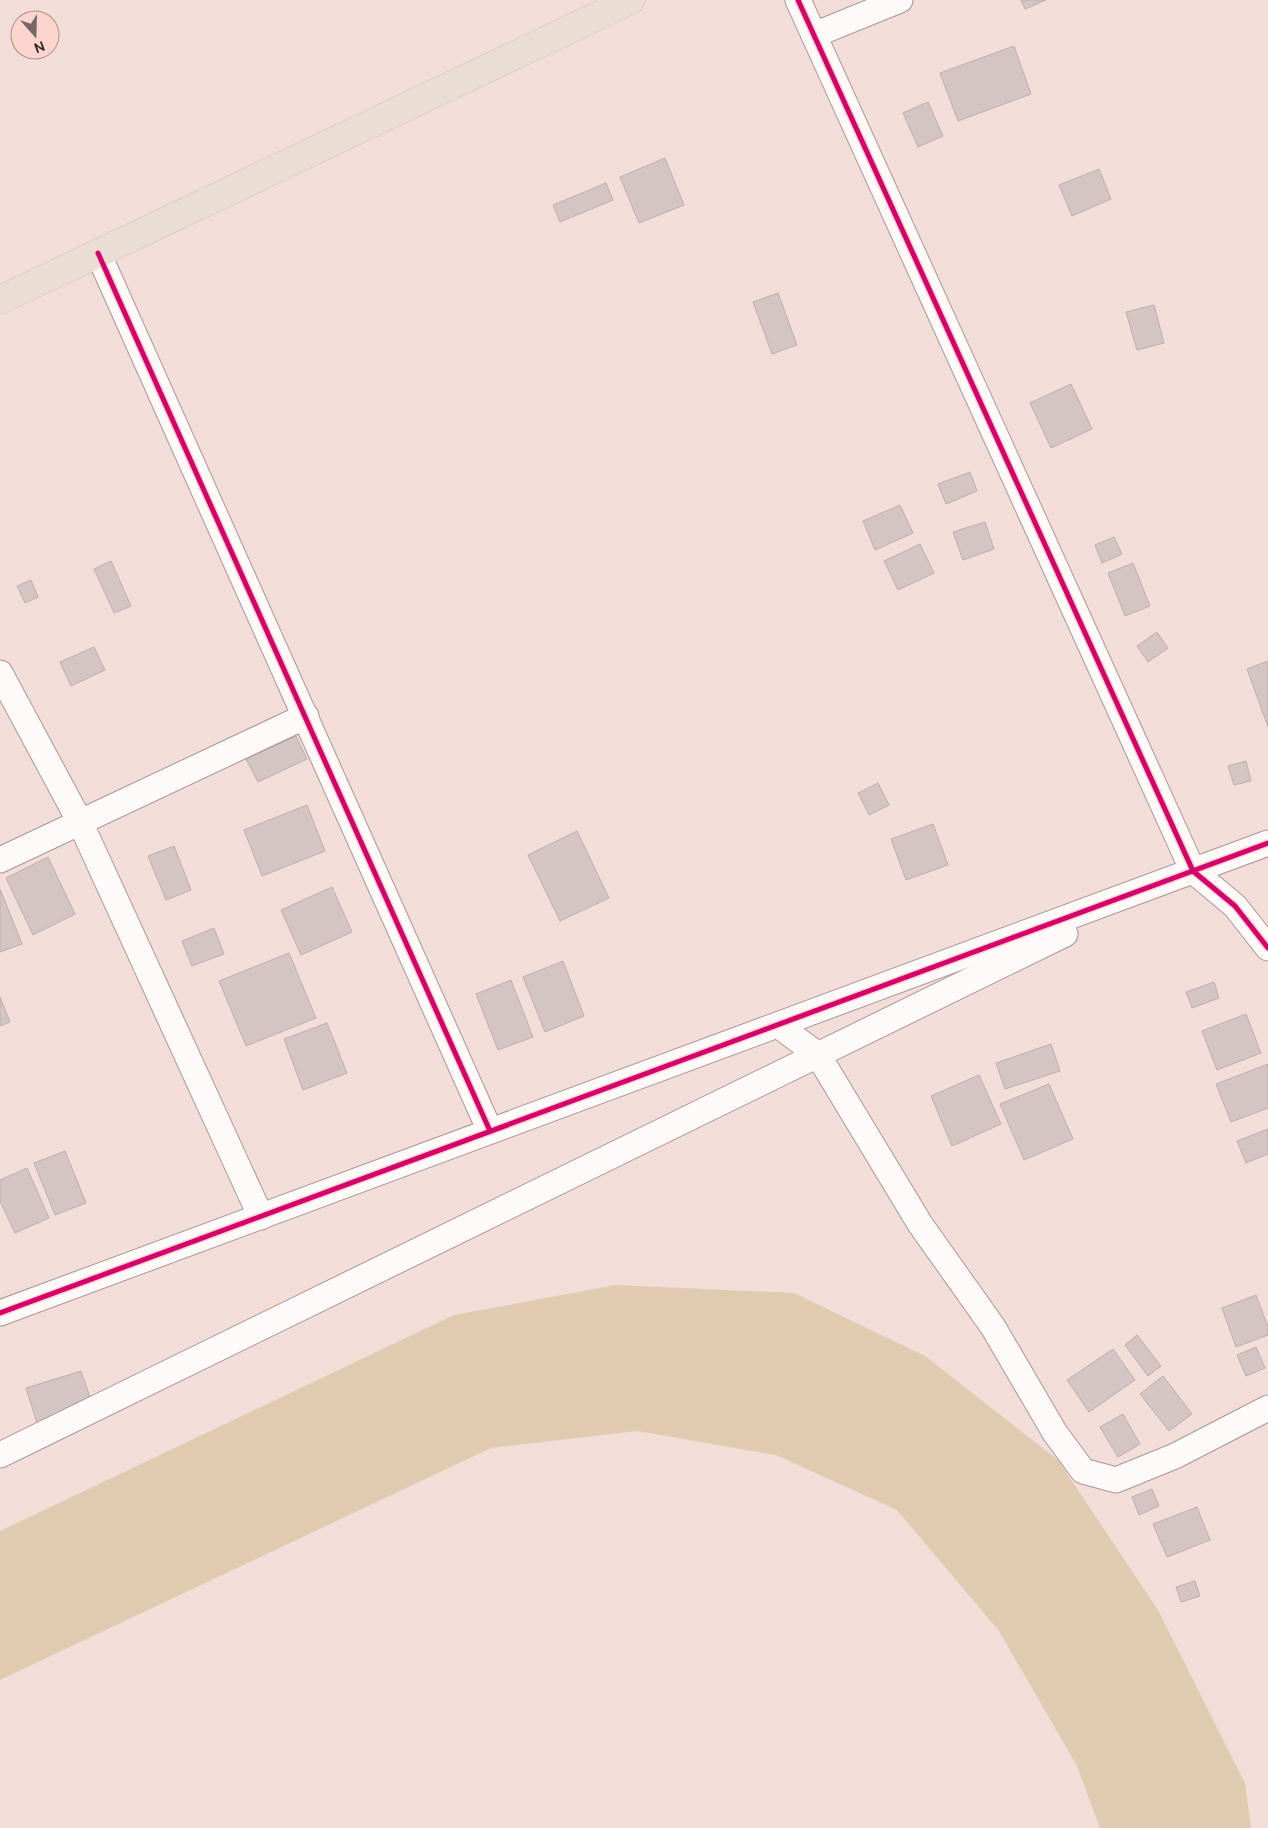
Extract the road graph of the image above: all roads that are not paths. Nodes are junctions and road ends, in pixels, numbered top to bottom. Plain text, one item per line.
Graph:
1 (631, 0) edge
2 (798, 0) edge
3 (900, 0) edge
4 (814, 35) junction
5 (98, 253) junction
6 (0, 300) edge
7 (0, 673) edge
8 (306, 716) junction
9 (80, 822) junction
10 (1268, 843) edge
11 (0, 860) edge
12 (1193, 871) junction
13 (1262, 941) edge
14 (1268, 962) edge
15 (778, 1025) junction
16 (818, 1054) junction
17 (490, 1132) junction
18 (260, 1217) junction
19 (0, 1313) edge
20 (1268, 1408) edge
21 (0, 1455) edge

1 - 5 highway
2 - 4 street
3 - 4 street
4 - 12 street
5 - 6 highway
5 - 8 street
7 - 9 street
8 - 9 street
8 - 17 street
9 - 11 street
9 - 18 street
10 - 12 street
12 - 13 street
12 - 15 street
12 - 16 street
13 - 14 street
15 - 16 street
15 - 17 street
16 - 20 street
16 - 21 street
17 - 18 street
18 - 19 street

